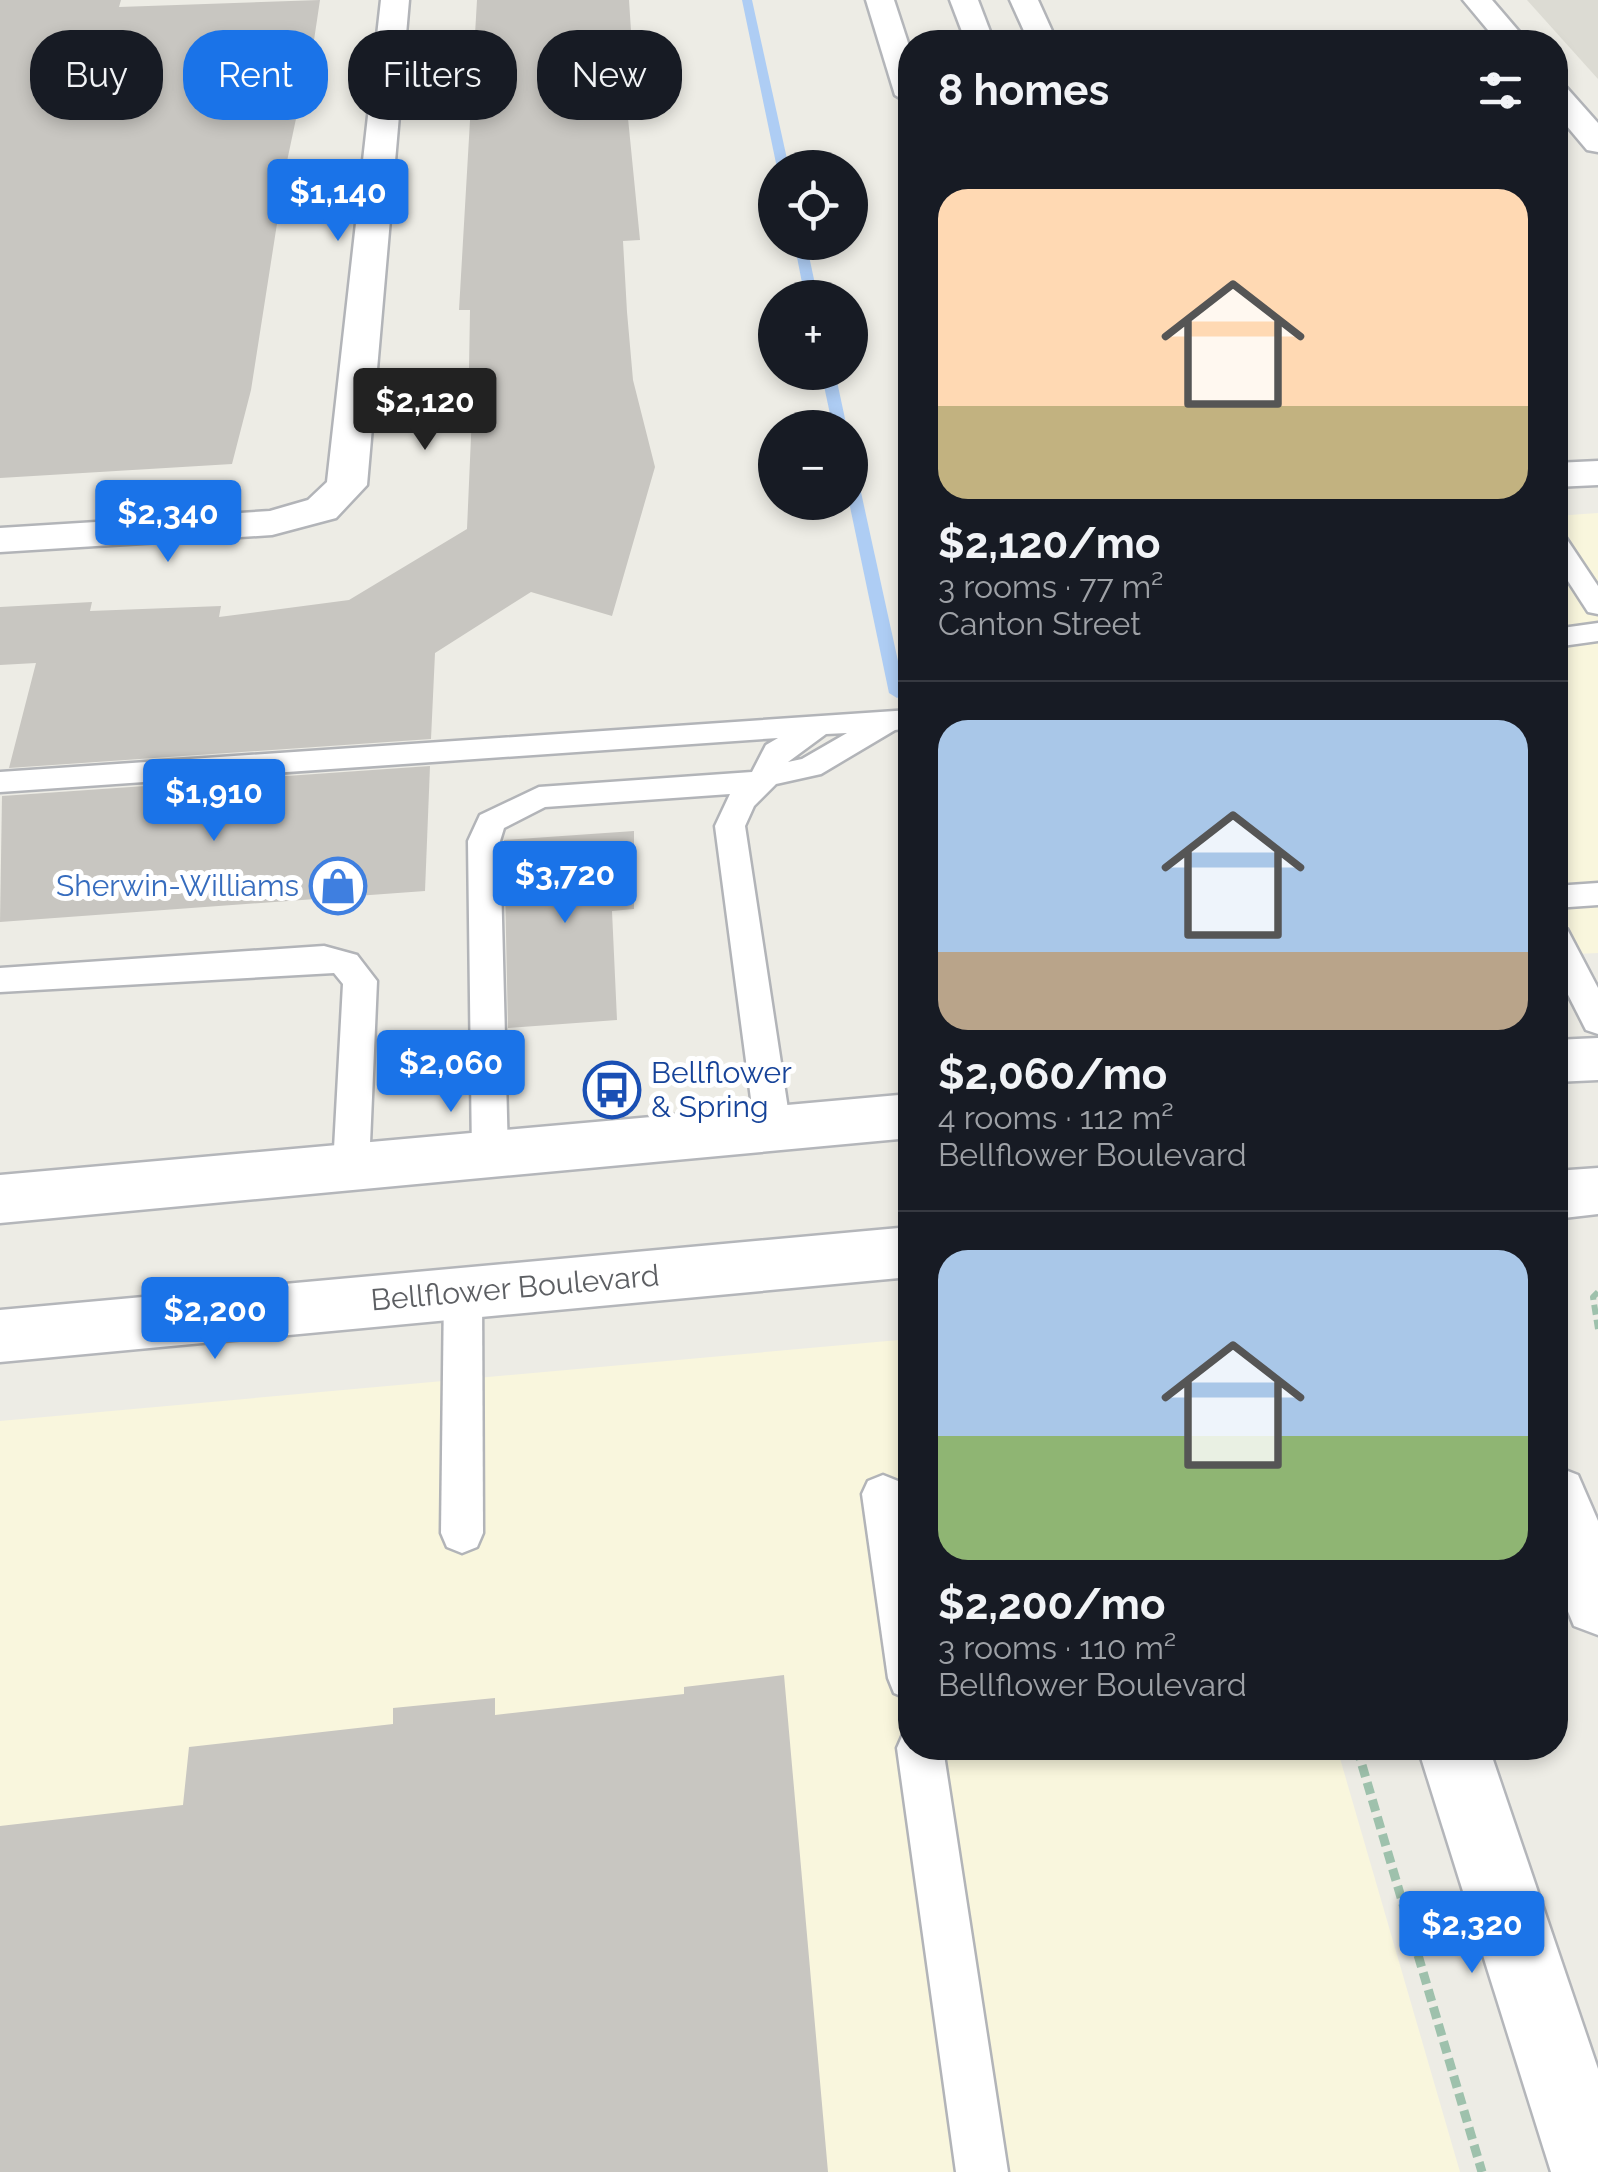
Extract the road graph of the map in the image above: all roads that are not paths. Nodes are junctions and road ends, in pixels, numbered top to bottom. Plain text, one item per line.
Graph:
1 (395, 0) edge
2 (880, 0) edge
3 (964, 0) edge
4 (1024, 0) edge
5 (1477, 0) edge
6 (975, 30) edge
7 (1038, 30) edge
8 (1503, 30) edge
9 (898, 56) edge
10 (1568, 108) edge
11 (1598, 144) edge
12 (1598, 473) edge
13 (1568, 474) edge
14 (0, 540) edge
15 (1568, 563) edge
16 (1598, 606) edge
17 (1598, 632) edge
18 (1568, 636) edge
19 (898, 719) edge
20 (898, 721) edge
21 (820, 725) junction
22 (763, 779) junction
23 (0, 782) edge
24 (1598, 894) edge
25 (1568, 896) edge
26 (1568, 963) edge
27 (0, 980) edge
28 (1598, 1022) edge
29 (1598, 1058) edge
30 (1568, 1061) edge
31 (898, 1117) edge
32 (773, 1129) junction
33 (490, 1155) junction
34 (351, 1167) junction
35 (1598, 1191) edge
36 (1568, 1193) edge
37 (0, 1199) edge
38 (898, 1253) edge
39 (463, 1292) junction
40 (0, 1336) edge
41 (883, 1494) dead end
42 (1568, 1529) edge
43 (462, 1533) dead end
44 (898, 1596) edge
45 (1598, 1604) edge
46 (922, 1760) edge
47 (1458, 1760) edge
48 (982, 2172) edge
49 (1592, 2172) edge

1 - 14 main road
2 - 9 main road
3 - 6 main road
4 - 7 main road
5 - 8 main road
10 - 11 main road
12 - 13 main road
15 - 16 lane
17 - 18 lane
19 - 21 lane
20 - 22 lane
21 - 22 lane
21 - 23 lane
22 - 32 lane
22 - 33 lane
24 - 25 lane
26 - 28 lane
27 - 34 lane
29 - 30 main road
31 - 32 main road
32 - 33 main road
33 - 34 main road
34 - 37 main road
35 - 36 main road
38 - 39 main road, Bellflower Boulevard
39 - 40 main road, Bellflower Boulevard
39 - 43 lane
41 - 44 lane
42 - 45 main road
46 - 48 lane
47 - 49 main road

